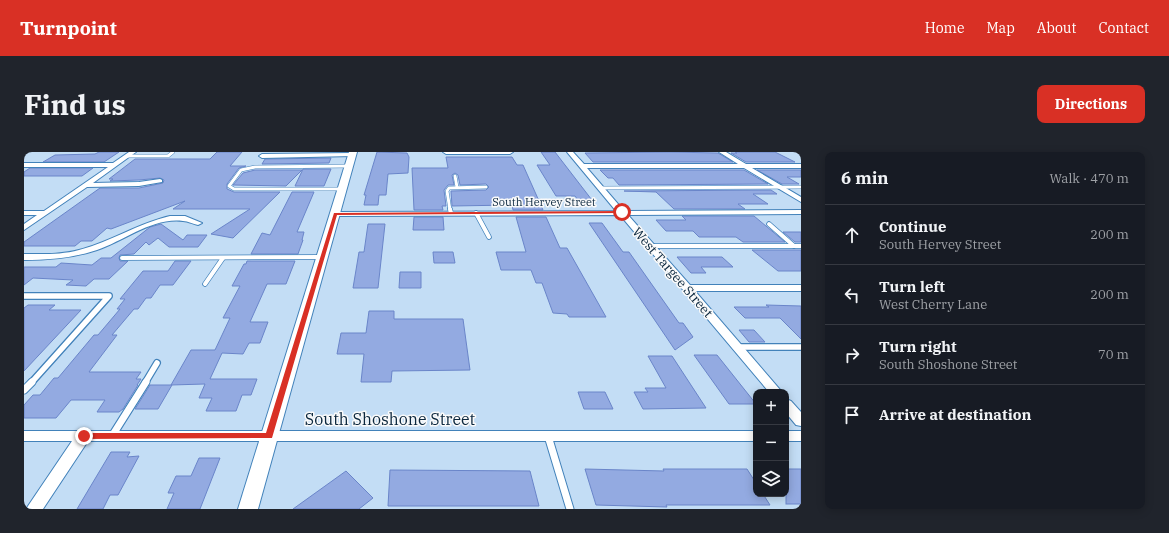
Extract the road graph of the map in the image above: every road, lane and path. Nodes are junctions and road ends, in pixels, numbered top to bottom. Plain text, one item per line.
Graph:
1 (173, 152) edge
2 (446, 152) edge
3 (473, 152) edge
4 (510, 152) edge
5 (570, 152) edge
6 (722, 152) edge
7 (130, 154) edge
8 (262, 156) dead end
9 (351, 158) edge
10 (24, 165) edge
11 (114, 165) junction
12 (582, 166) junction
13 (745, 166) junction
14 (801, 166) edge
15 (455, 176) dead end
16 (160, 181) dead end
17 (86, 185) junction
18 (457, 187) junction
19 (486, 187) dead end
20 (778, 187) junction
21 (801, 187) edge
22 (601, 188) junction
23 (342, 189) junction
24 (801, 200) edge
25 (622, 212) junction
26 (801, 212) edge
27 (24, 213) edge
28 (45, 213) junction
29 (451, 213) junction
30 (476, 213) junction
31 (335, 214) junction
32 (198, 223) dead end
33 (769, 224) dead end
34 (24, 228) edge
35 (489, 238) dead end
36 (651, 246) junction
37 (794, 246) junction
38 (801, 246) edge
39 (24, 257) edge
40 (323, 257) junction
41 (122, 258) dead end
42 (223, 258) junction
43 (205, 284) dead end
44 (687, 288) junction
45 (801, 288) edge
46 (24, 296) edge
47 (738, 347) junction
48 (801, 347) edge
49 (157, 363) dead end
50 (773, 389) edge
51 (24, 390) edge
52 (789, 407) edge
53 (801, 421) edge
54 (24, 436) edge
55 (84, 436) junction
56 (112, 436) junction
57 (269, 436) junction
58 (548, 436) junction
59 (753, 436) edge
60 (789, 436) edge
61 (801, 436) edge
62 (34, 509) edge
63 (248, 509) edge
64 (570, 509) edge

1 - 7 lane
2 - 3 street
3 - 4 street
5 - 12 street, West Targee Street
6 - 13 street
7 - 11 street
8 - 9 street
9 - 23 street
9 - 23 lane
10 - 11 street
11 - 17 street
12 - 13 street
12 - 22 street, West Targee Street
13 - 14 street
13 - 20 street
15 - 18 lane
16 - 17 street
17 - 28 street
18 - 19 lane
18 - 29 lane
20 - 21 lane
20 - 22 lane
20 - 24 street
22 - 25 street, West Targee Street
23 - 31 street
25 - 26 street, South Hervey Street
25 - 30 street, South Hervey Street
25 - 36 street, West Targee Street
27 - 28 street
28 - 34 street
29 - 30 street, South Hervey Street
29 - 31 street, South Hervey Street
30 - 35 lane
31 - 40 street
32 - 39 street
33 - 37 lane
36 - 37 lane
36 - 44 street, West Targee Street
37 - 38 lane
40 - 42 lane
40 - 57 street
41 - 42 lane
42 - 43 lane
44 - 45 street
44 - 47 street, West Targee Street
46 - 51 lane
47 - 48 lane
47 - 50 street, West Targee Street
49 - 56 lane
52 - 53 street
54 - 55 street, South Shoshone Street
55 - 56 street, South Shoshone Street
55 - 62 street
56 - 57 street, South Shoshone Street
57 - 58 street, South Shoshone Street
57 - 63 street
58 - 59 street, South Shoshone Street
58 - 64 lane
60 - 61 street

